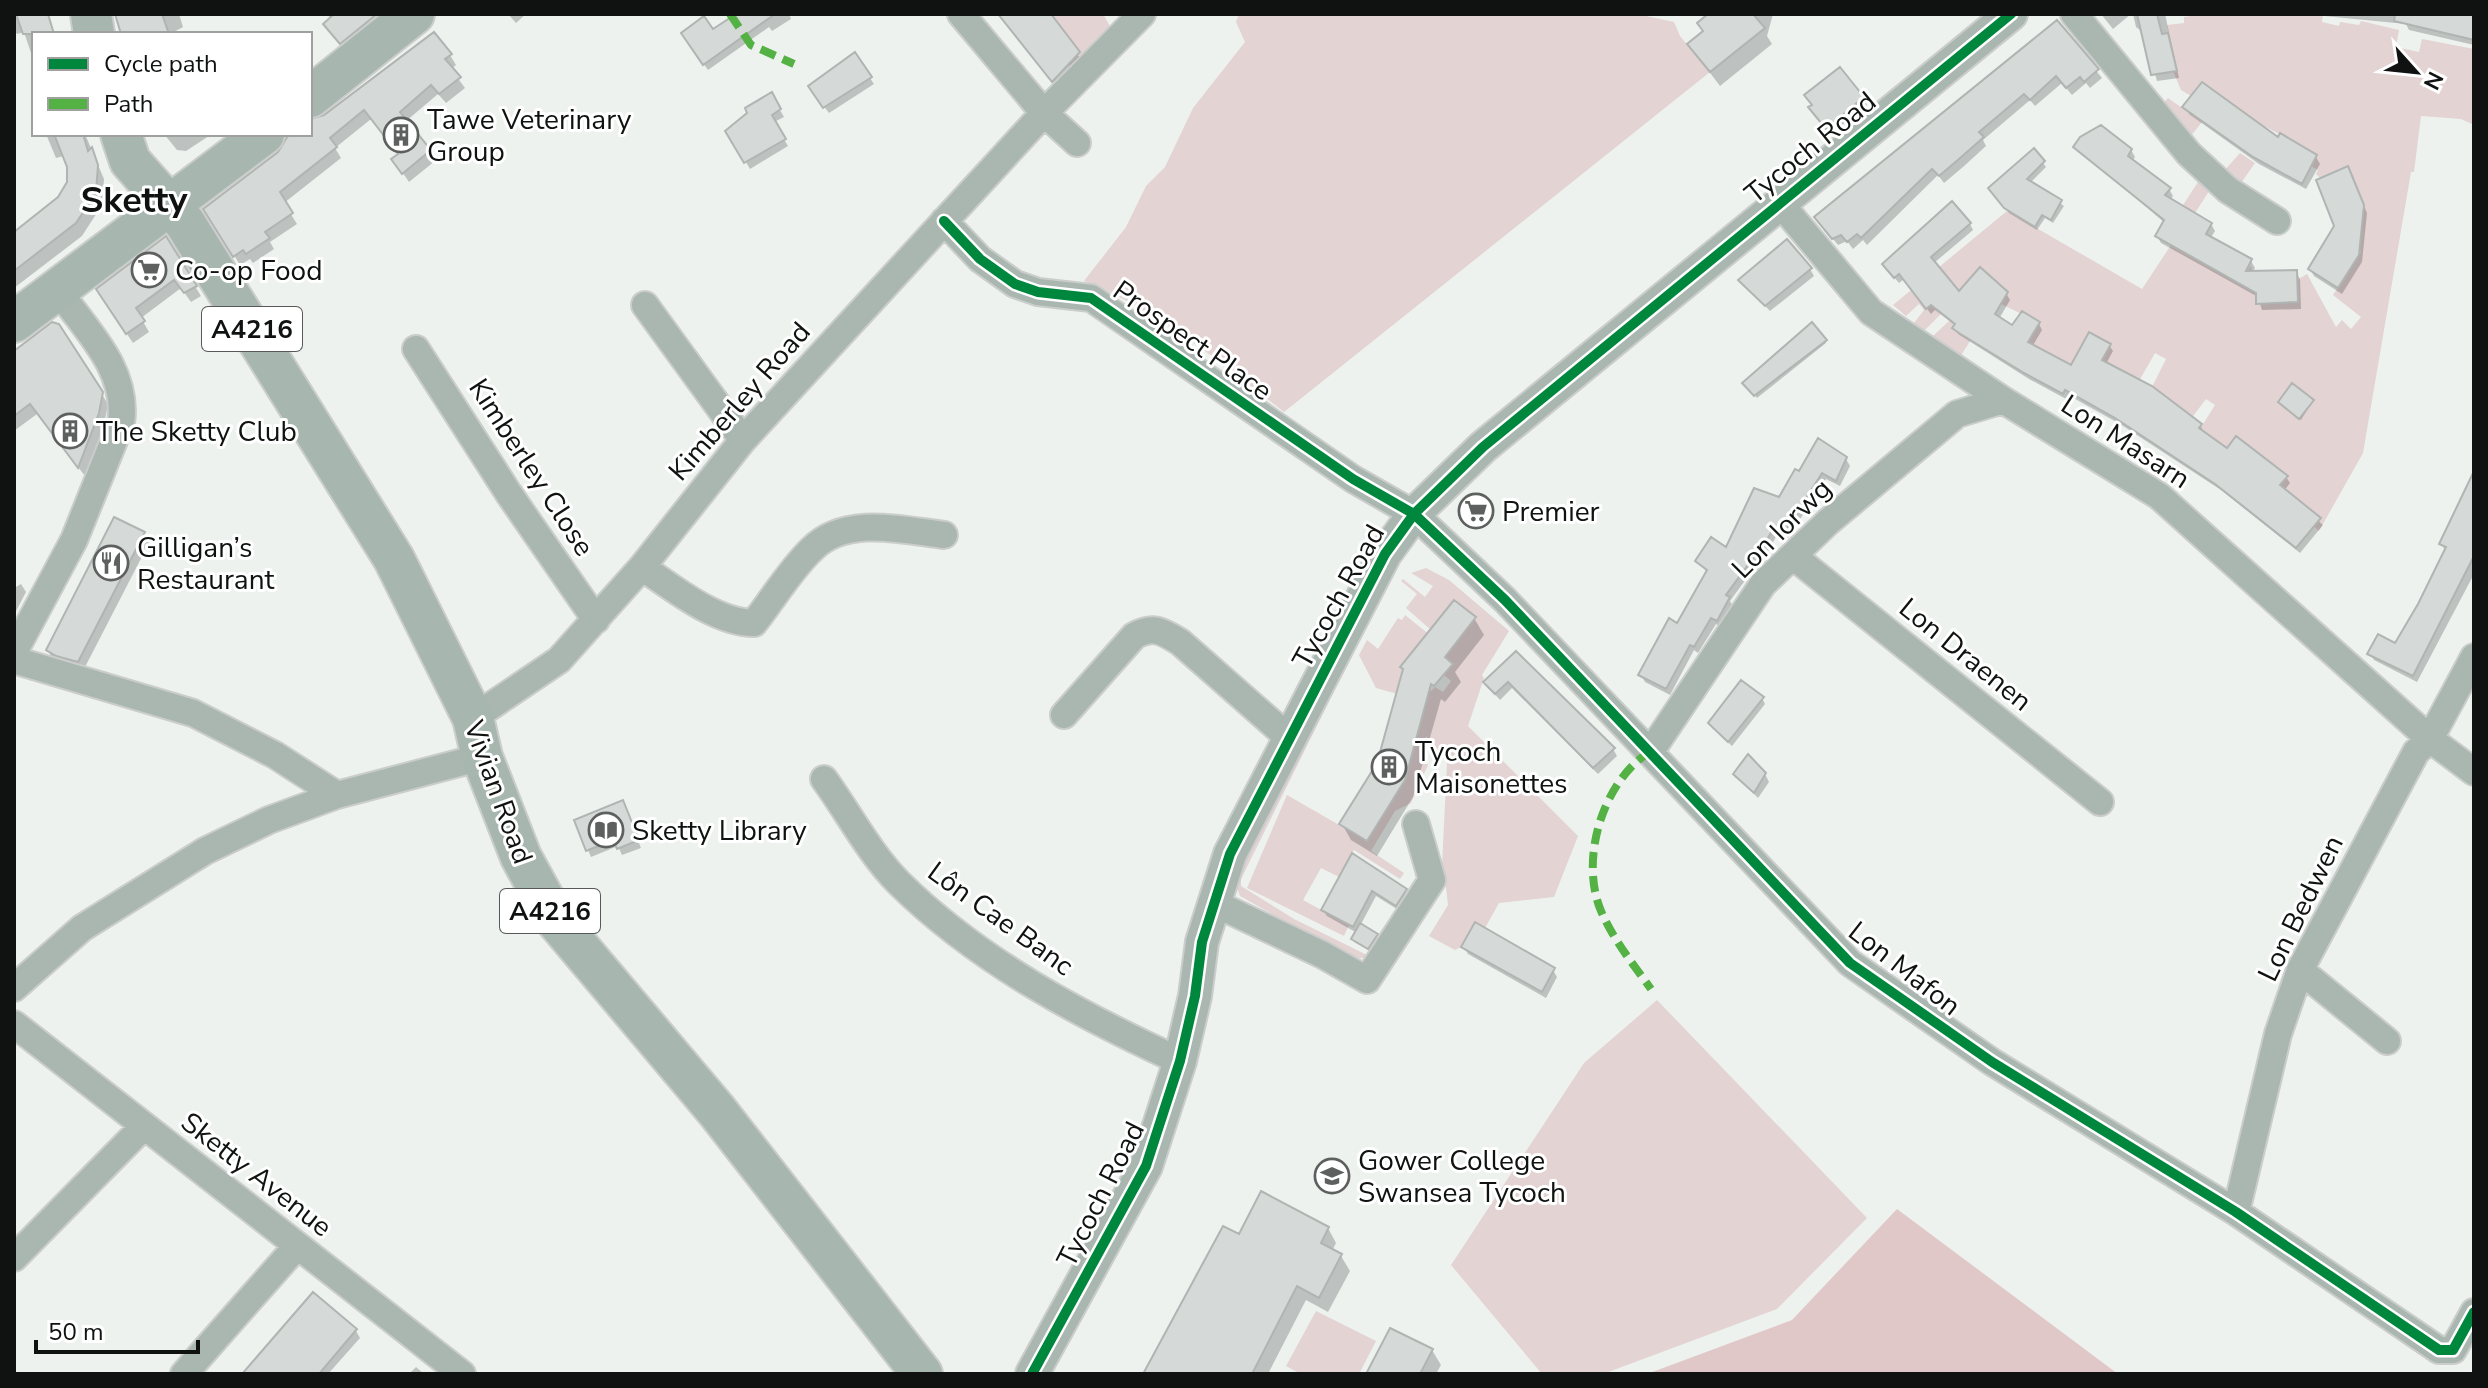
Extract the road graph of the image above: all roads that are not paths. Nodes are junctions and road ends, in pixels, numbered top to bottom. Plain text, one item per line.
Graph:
1 (414, 14) edge
2 (961, 14) edge
3 (1142, 14) edge
4 (2011, 14) edge
5 (2074, 14) edge
6 (312, 95) edge
7 (1044, 113) junction
8 (122, 136) edge
9 (261, 136) edge
10 (1077, 143) dead end
11 (1779, 202) junction
12 (168, 205) junction
13 (944, 221) junction
14 (2277, 221) dead end
15 (57, 289) junction
16 (645, 305) dead end
17 (14, 322) edge
18 (416, 349) dead end
19 (2003, 400) junction
20 (743, 440) junction
21 (1414, 514) junction
22 (944, 535) dead end
23 (1793, 556) junction
24 (642, 567) junction
25 (596, 620) junction
26 (14, 652) edge
27 (2474, 657) edge
28 (14, 660) edge
29 (1064, 715) dead end
30 (473, 718) junction
31 (1288, 737) junction
32 (2430, 739) junction
33 (1651, 751) junction
34 (482, 757) junction
35 (2474, 772) edge
36 (824, 779) dead end
37 (337, 795) junction
38 (2100, 802) dead end
39 (1416, 824) dead end
40 (1212, 902) junction
41 (2300, 970) junction
42 (14, 988) edge
43 (14, 1024) edge
44 (2387, 1041) dead end
45 (1180, 1061) junction
46 (144, 1126) junction
47 (2236, 1212) junction
48 (297, 1246) junction
49 (14, 1258) edge
50 (2474, 1312) edge
51 (184, 1374) edge
52 (462, 1374) edge
53 (922, 1374) edge
54 (1032, 1374) edge

1 - 6 main road
2 - 7 street
3 - 7 street, Kimberley Road
4 - 11 street, Tycoch Road
5 - 14 street
7 - 10 street
7 - 13 street, Kimberley Road
8 - 12 main road, A4216
9 - 12 main road
11 - 19 street, Lon Masarn
11 - 21 street, Tycoch Road
12 - 15 main road
12 - 30 main road, Vivian Road / A4216
13 - 20 street, Kimberley Road
13 - 21 street, Prospect Place
15 - 17 main road
15 - 26 street
16 - 20 street
18 - 25 street, Kimberley Close
19 - 23 street, Lon Iorwg
19 - 32 street, Lon Masarn
20 - 24 street, Kimberley Road
21 - 31 street, Tycoch Road
21 - 33 street, Lon Mafon
22 - 24 street
23 - 33 street, Lon Iorwg
23 - 38 street, Lon Draenen
24 - 25 street, Kimberley Road
25 - 30 street, Kimberley Road
27 - 32 street, Lon Bedwen
28 - 37 street
29 - 31 street
30 - 34 main road, Vivian Road / A4216
31 - 40 street, Tycoch Road
32 - 35 street, Lon Masarn
32 - 41 street, Lon Bedwen
33 - 47 street, Lon Mafon
34 - 37 street
34 - 53 main road, Vivian Road / A4216
36 - 45 street, Lôn Cae Banc
37 - 42 street
39 - 40 street
40 - 45 street, Tycoch Road
41 - 44 street
41 - 47 street, Lon Bedwen
43 - 46 street, Sketty Avenue
45 - 54 street, Tycoch Road
46 - 48 street, Sketty Avenue
46 - 49 street
47 - 50 street, Lon Mafon
48 - 51 street
48 - 52 street, Sketty Avenue

